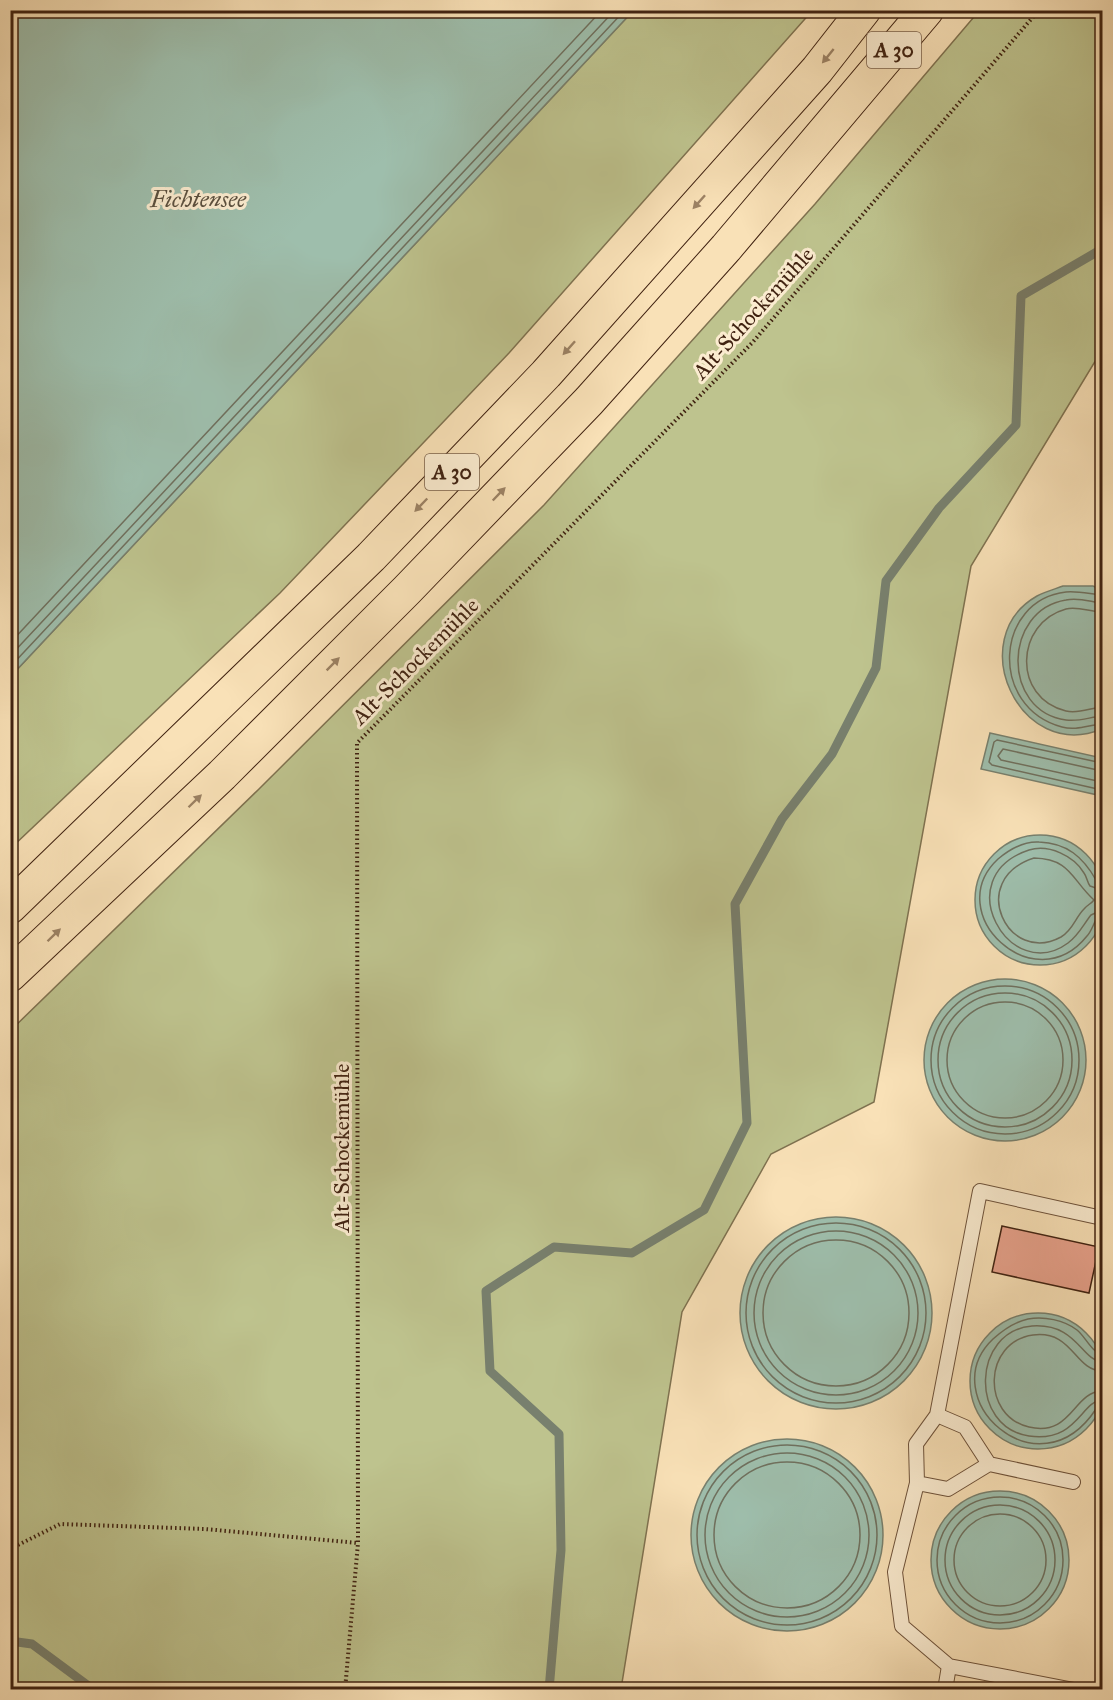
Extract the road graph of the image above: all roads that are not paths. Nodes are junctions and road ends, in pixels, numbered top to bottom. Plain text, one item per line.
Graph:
1 (864, 10) edge
2 (927, 10) edge
3 (10, 907) edge
4 (10, 975) edge
5 (1102, 1218) edge
6 (937, 1415) junction
7 (989, 1464) junction
8 (1073, 1482) dead end
9 (917, 1483) junction
10 (949, 1666) junction
11 (945, 1689) edge
12 (1074, 1689) edge

1 -> 3 highway, A 30
4 -> 2 highway, A 30
5 - 6 lane
6 - 7 lane
6 - 9 lane
7 - 8 lane
7 - 9 lane
9 - 10 lane
10 - 11 lane
10 - 12 lane

